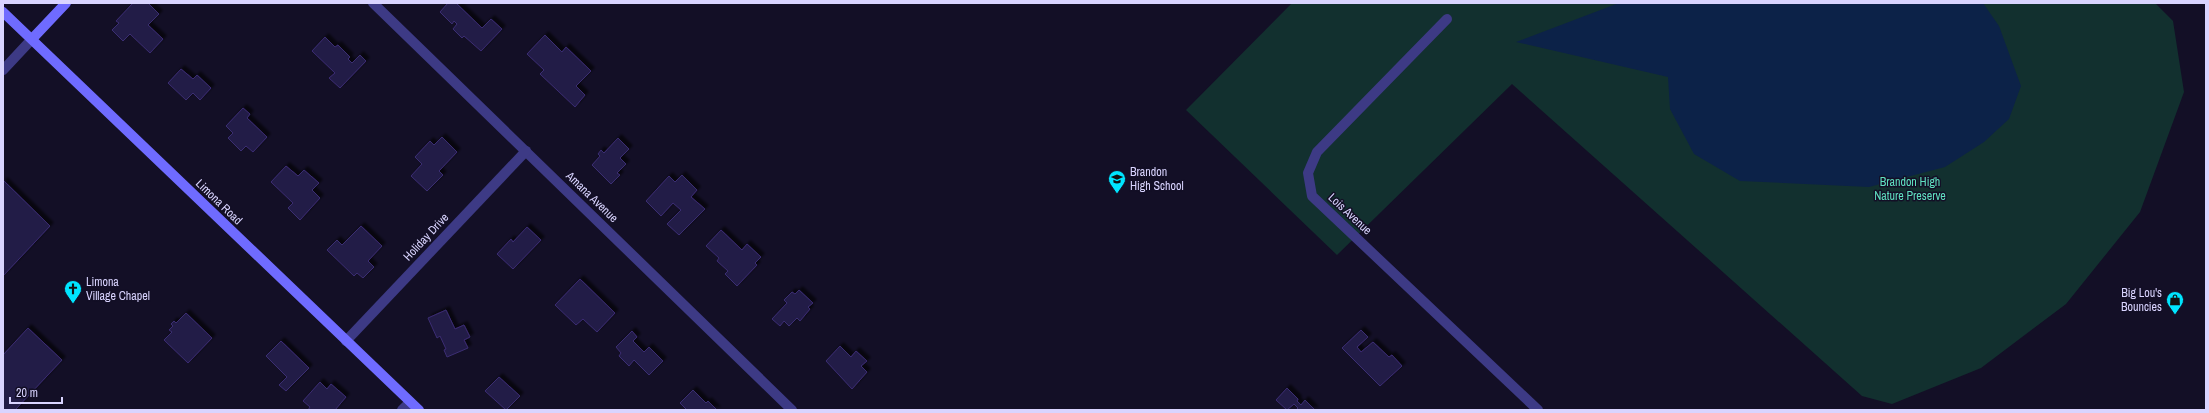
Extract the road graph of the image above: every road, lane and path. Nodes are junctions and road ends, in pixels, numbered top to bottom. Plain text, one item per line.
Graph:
1 (66, 3) edge
2 (373, 3) edge
3 (3, 12) edge
4 (1447, 19) dead end
5 (32, 39) junction
6 (3, 70) edge
7 (526, 151) junction
8 (346, 341) junction
9 (410, 402) junction
10 (402, 410) edge
11 (419, 410) edge
12 (792, 410) edge
13 (1538, 410) edge

1 - 5 street
2 - 7 street, Amana Avenue
3 - 5 street, Limona Road
4 - 13 street, Lois Avenue
5 - 6 street
5 - 8 street, Limona Road
7 - 8 street, Holiday Drive
7 - 12 street, Amana Avenue
8 - 9 street, Limona Road
9 - 10 street
9 - 11 street, Limona Road

